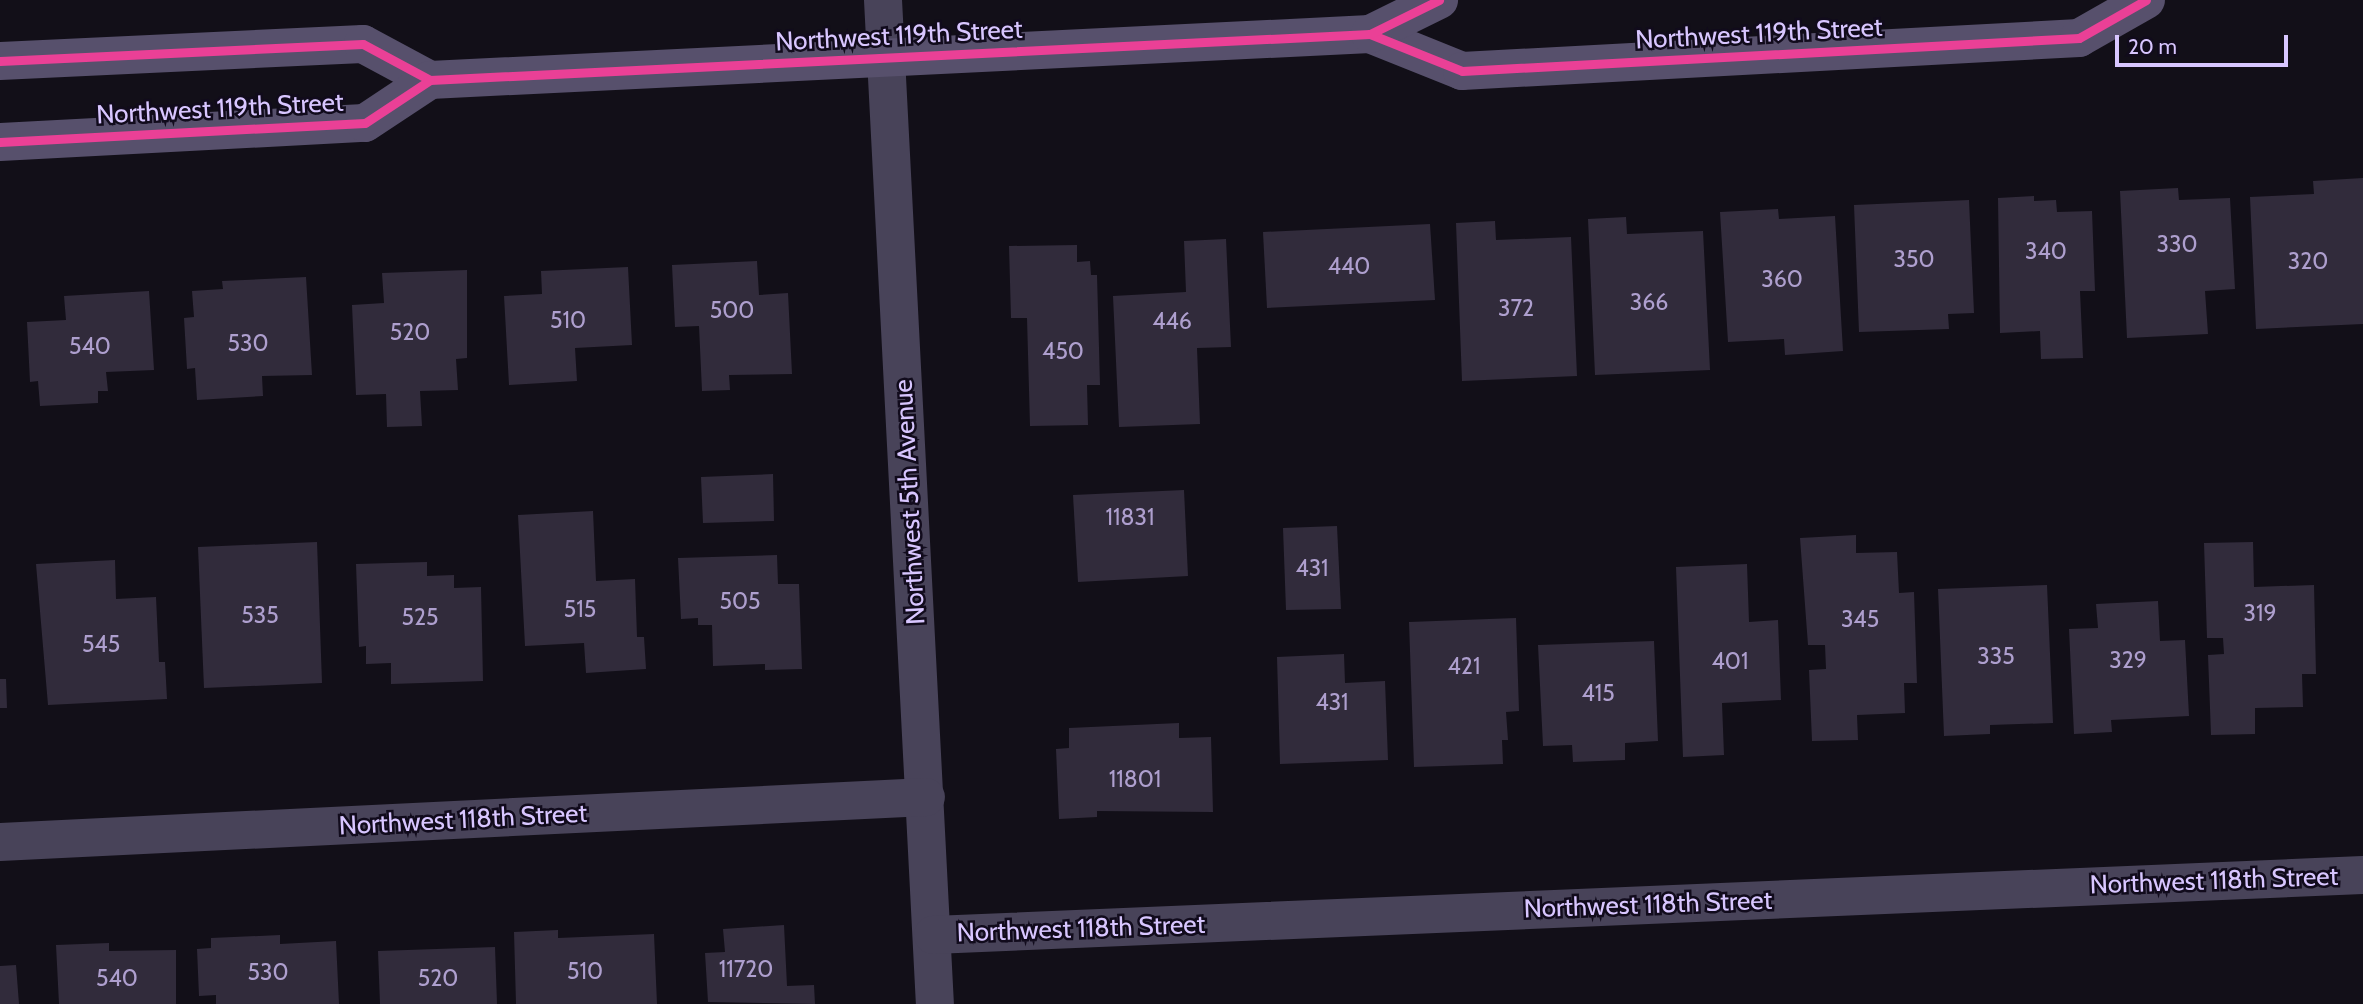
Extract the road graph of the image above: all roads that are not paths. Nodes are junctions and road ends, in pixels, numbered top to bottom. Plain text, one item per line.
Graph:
1 (884, 0) edge
2 (1439, 0) edge
3 (2146, 0) edge
4 (1370, 34) junction
5 (885, 58) junction
6 (0, 61) edge
7 (430, 80) junction
8 (0, 142) edge
9 (926, 797) junction
10 (0, 842) edge
11 (2363, 875) edge
12 (933, 935) junction
13 (935, 1004) edge

1 - 5 street, Northwest 5th Avenue
2 - 4 main road, Northwest 119th Street
3 - 4 main road, Northwest 119th Street
4 - 5 main road, Northwest 119th Street
5 - 7 main road, Northwest 119th Street
5 - 9 street, Northwest 5th Avenue
6 - 7 main road
7 - 8 main road, Northwest 119th Street
9 - 10 street, Northwest 118th Street
9 - 12 street, Northwest 5th Avenue
11 - 12 street, Northwest 118th Street
12 - 13 street, Northwest 5th Avenue

